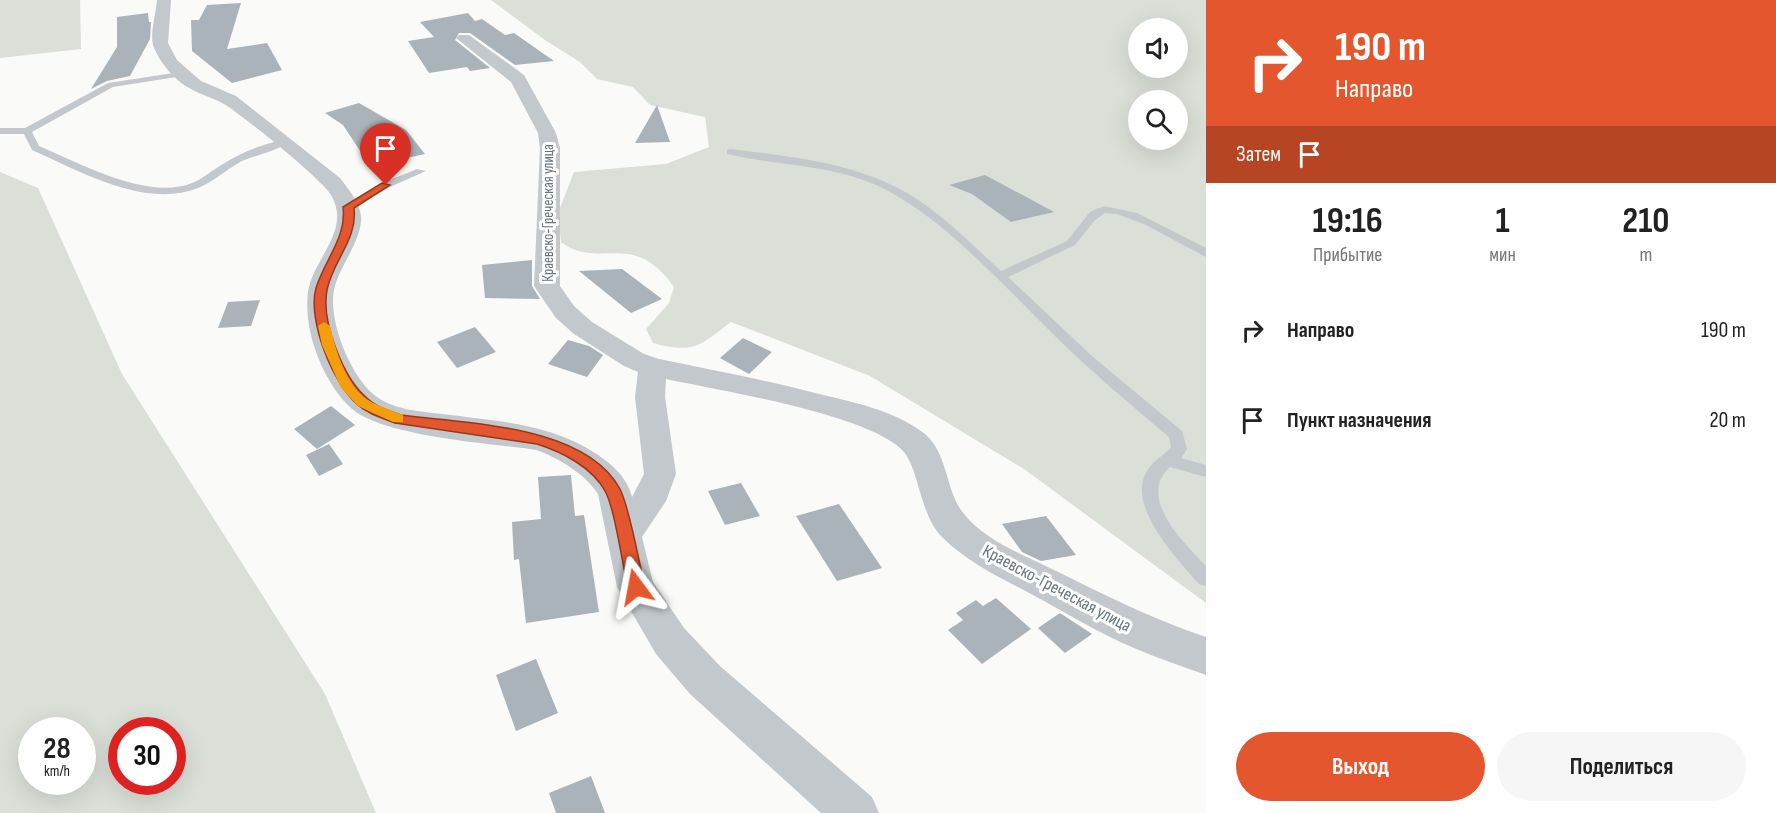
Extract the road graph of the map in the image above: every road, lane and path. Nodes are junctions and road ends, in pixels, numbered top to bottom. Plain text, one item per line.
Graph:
1 (164, 0) edge
2 (464, 38) dead end
3 (180, 74) junction
4 (0, 130) edge
5 (27, 131) junction
6 (282, 143) junction
7 (730, 152) dead end
8 (421, 171) dead end
9 (348, 207) junction
10 (1206, 253) edge
11 (1000, 276) junction
12 (653, 367) junction
13 (1168, 460) junction
14 (1206, 471) edge
15 (624, 536) junction
16 (1206, 578) edge
17 (1206, 656) edge
18 (855, 813) edge

1 - 3 street
2 - 12 street, Краевско-Греческая улица
3 - 5 lane
3 - 6 street
4 - 5 lane
5 - 6 lane
6 - 9 street
7 - 11 lane
8 - 9 lane
9 - 15 street
10 - 11 lane
11 - 13 lane
12 - 15 street
12 - 17 street, Краевско-Греческая улица
13 - 14 lane
13 - 16 lane
15 - 18 street

